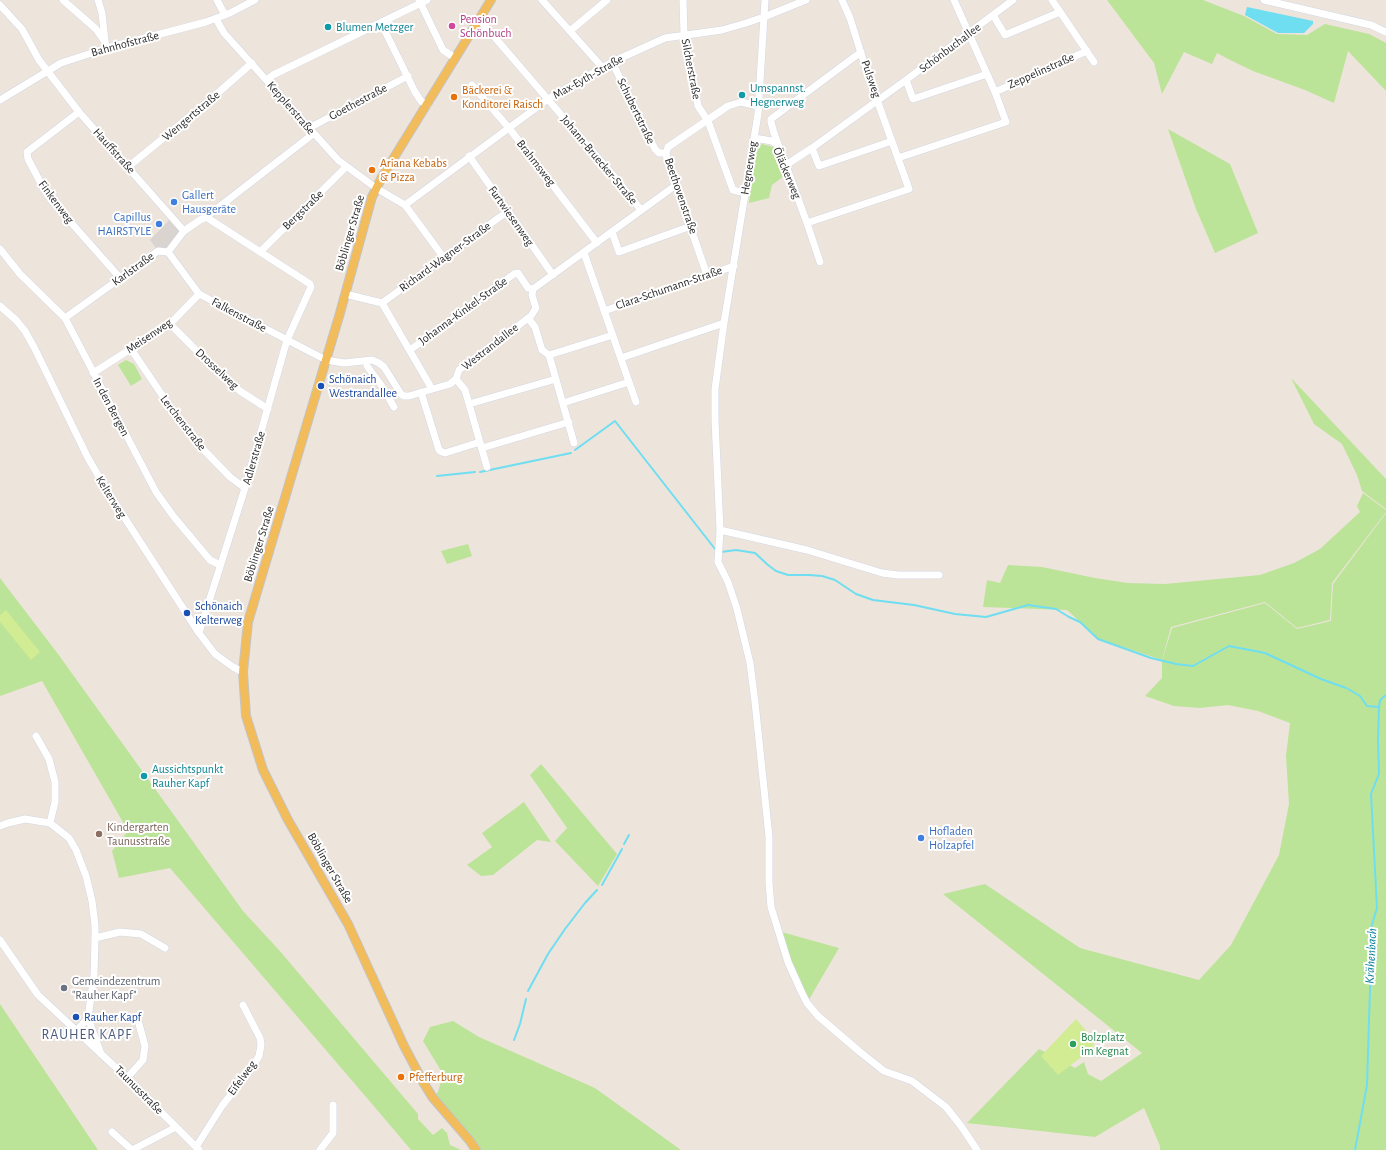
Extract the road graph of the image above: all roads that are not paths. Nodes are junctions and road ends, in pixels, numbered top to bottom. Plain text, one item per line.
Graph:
1 (63, 0) edge
2 (98, 0) edge
3 (217, 0) edge
4 (255, 0) edge
5 (491, 0) edge
6 (542, 0) edge
7 (607, 0) edge
8 (683, 0) edge
9 (765, 0) edge
10 (806, 0) edge
11 (842, 0) edge
12 (954, 0) edge
13 (1013, 0) edge
14 (1052, 0) edge
15 (1264, 0) edge
16 (422, 1) edge
17 (0, 5) edge
18 (1060, 12) junction
19 (225, 15) junction
20 (993, 15) junction
21 (764, 17) junction
22 (216, 18) junction
23 (479, 19) junction
24 (381, 23) junction
25 (570, 31) junction
26 (1386, 32) edge
27 (684, 34) junction
28 (968, 34) junction
29 (106, 45) junction
30 (1087, 51) junction
31 (861, 52) junction
32 (455, 58) junction
33 (612, 62) junction
34 (1094, 62) dead end
35 (252, 63) junction
36 (602, 67) junction
37 (46, 71) junction
38 (987, 74) junction
39 (408, 76) junction
40 (267, 80) junction
41 (906, 80) junction
42 (472, 85) dead end
43 (995, 92) junction
44 (548, 99) junction
45 (0, 100) edge
46 (878, 101) junction
47 (427, 105) junction
48 (758, 106) junction
49 (79, 112) junction
50 (708, 120) junction
51 (509, 128) junction
52 (311, 131) junction
53 (754, 138) junction
54 (892, 141) junction
55 (778, 144) junction
56 (812, 148) junction
57 (666, 153) junction
58 (469, 156) junction
59 (898, 158) junction
60 (786, 165) junction
61 (128, 167) junction
62 (346, 167) junction
63 (676, 185) junction
64 (376, 188) junction
65 (745, 193) junction
66 (405, 204) junction
67 (641, 210) junction
68 (508, 211) junction
69 (206, 217) junction
70 (807, 223) junction
71 (691, 226) junction
72 (184, 231) junction
73 (612, 232) junction
74 (597, 243) junction
75 (0, 249) edge
76 (168, 252) junction
77 (260, 252) junction
78 (584, 253) junction
79 (444, 258) junction
80 (820, 262) dead end
81 (734, 266) junction
82 (707, 274) junction
83 (553, 275) junction
84 (121, 279) junction
85 (533, 290) junction
86 (199, 294) junction
87 (345, 294) junction
88 (382, 303) junction
89 (0, 306) edge
90 (604, 311) junction
91 (66, 318) junction
92 (528, 318) junction
93 (724, 323) junction
94 (170, 324) junction
95 (613, 334) junction
96 (288, 340) junction
97 (131, 349) junction
98 (410, 350) junction
99 (549, 355) junction
100 (621, 358) junction
101 (326, 360) junction
102 (367, 366) dead end
103 (94, 373) junction
104 (556, 379) junction
105 (456, 380) junction
106 (629, 382) junction
107 (432, 389) junction
108 (421, 392) junction
109 (636, 402) dead end
110 (563, 403) junction
111 (469, 404) junction
112 (394, 407) dead end
113 (268, 409) junction
114 (569, 422) junction
115 (574, 443) dead end
116 (481, 445) junction
117 (487, 467) dead end
118 (245, 488) junction
119 (720, 530) junction
120 (220, 565) junction
121 (939, 575) dead end
122 (199, 633) junction
123 (243, 672) junction
124 (36, 736) dead end
125 (50, 823) junction
126 (0, 826) edge
127 (95, 938) junction
128 (0, 940) edge
129 (164, 948) dead end
130 (243, 1005) dead end
131 (88, 1018) junction
132 (139, 1024) dead end
133 (77, 1030) junction
134 (101, 1054) junction
135 (127, 1078) junction
136 (333, 1104) dead end
137 (176, 1127) junction
138 (112, 1132) dead end
139 (198, 1149) edge
140 (132, 1150) edge
141 (320, 1150) edge
142 (476, 1150) edge
143 (976, 1150) edge

1 - 29 street
2 - 29 street
3 - 19 street
4 - 19 street, Bahnhofstraße
5 - 23 main road, Böblinger Straße
6 - 25 street
7 - 25 street
8 - 27 street, Silcherstraße
9 - 21 street, Hegnerweg
10 - 21 street, Max-Eyth-Straße
11 - 31 street, Pulsweg
12 - 28 street, Zeppelinstraße
13 - 20 street, Schönbuchallee
14 - 18 street
15 - 26 street
16 - 24 street
16 - 32 street
17 - 37 street, Hauffstraße
18 - 20 street, Schönbuchallee
18 - 30 street
19 - 22 street, Bahnhofstraße
20 - 28 street, Schönbuchallee
21 - 27 street, Max-Eyth-Straße
21 - 48 street, Hegnerweg
22 - 29 street, Bahnhofstraße
22 - 35 street, Kepplerstraße
23 - 32 main road, Böblinger Straße
23 - 44 street, Johann-Bruecker-Straße
24 - 39 street
24 - 40 street
25 - 36 street
27 - 33 street, Max-Eyth-Straße
27 - 50 street, Silcherstraße
28 - 38 street, Zeppelinstraße
28 - 41 street, Schönbuchallee
29 - 37 street, Bahnhofstraße
30 - 34 street
30 - 43 street, Zeppelinstraße
31 - 46 street, Pulsweg
31 - 55 street
32 - 47 main road, Böblinger Straße
33 - 36 street, Max-Eyth-Straße
33 - 57 street, Schubertstraße
35 - 40 street, Kepplerstraße
35 - 61 street, Wengertstraße
36 - 44 street, Max-Eyth-Straße
37 - 45 street, Bahnhofstraße
37 - 49 street, Hauffstraße
38 - 41 street, Schönbuchallee
38 - 43 street, Zeppelinstraße
39 - 47 street
39 - 52 street, Goethestraße
40 - 52 street, Kepplerstraße
41 - 46 street, Schönbuchallee
42 - 51 street, Brahmsweg
43 - 59 street, Zeppelinstraße
44 - 51 street, Max-Eyth-Straße
44 - 67 street, Johann-Bruecker-Straße
46 - 54 street, Pulsweg
46 - 56 street, Schönbuchallee
47 - 64 main road, Böblinger Straße
48 - 50 street, Beethovenstraße
48 - 53 street, Hegnerweg
49 - 61 street, Hauffstraße
49 - 84 street, Finkenweg
50 - 57 street, Beethovenstraße
50 - 65 street, Silcherstraße
51 - 58 street, Max-Eyth-Straße
51 - 74 street, Brahmsweg
52 - 62 street, Kepplerstraße
52 - 69 street, Karlstraße
53 - 55 street, Öläckerweg
53 - 65 street, Hegnerweg
54 - 56 street
54 - 59 street, Pulsweg
55 - 60 street, Öläckerweg
56 - 60 street, Schönbuchallee
57 - 63 street, Beethovenstraße
58 - 66 street, Max-Eyth-Straße
58 - 68 street, Furtwiesenweg
59 - 70 street, Pulsweg
60 - 70 street, Öläckerweg
61 - 72 street, Hauffstraße
62 - 64 street, Kepplerstraße
62 - 77 street, Bergstraße
63 - 67 street
63 - 71 street, Beethovenstraße
64 - 66 street
64 - 87 main road, Böblinger Straße
65 - 81 street, Hegnerweg
66 - 79 street
67 - 73 street
68 - 79 street, Richard-Wagner-Straße
68 - 83 street, Furtwiesenweg
69 - 72 street, Karlstraße
69 - 77 street
70 - 80 street, Öläckerweg
71 - 73 street
71 - 82 street, Beethovenstraße
72 - 76 street, Karlstraße
73 - 74 street
74 - 78 street
75 - 91 street, In den Bergen
76 - 84 street, Karlstraße
76 - 86 street, Falkenstraße
77 - 96 street, Adlerstraße
78 - 83 street
78 - 90 street, Clara-Schumann-Straße
79 - 88 street, Richard-Wagner-Straße
81 - 82 street, Clara-Schumann-Straße
81 - 93 street, Hegnerweg
82 - 90 street, Clara-Schumann-Straße
83 - 85 street
84 - 91 street, Karlstraße
85 - 92 street, Westrandallee
85 - 98 street, Johanna-Kinkel-Straße
86 - 94 street, Meisenweg
86 - 96 street, Falkenstraße
87 - 88 street
87 - 101 main road, Böblinger Straße
88 - 98 street
89 - 122 street, Kelterweg
90 - 95 street, Clara-Schumann-Straße
91 - 103 street, In den Bergen
92 - 99 street
92 - 105 street, Westrandallee
93 - 100 street
93 - 119 street, Hegnerweg
94 - 97 street, Meisenweg
94 - 113 street, Drosselweg
95 - 99 street
95 - 100 street, Clara-Schumann-Straße
96 - 101 street, Falkenstraße
96 - 113 street, Adlerstraße
97 - 103 street, Meisenweg
97 - 118 street, Lerchenstraße
98 - 107 street
99 - 104 street
100 - 106 street, Clara-Schumann-Straße
101 - 108 street, Westrandallee
101 - 123 main road, Böblinger Straße
102 - 112 street
103 - 120 street, In den Bergen
104 - 110 street
104 - 111 street
105 - 107 street, Westrandallee
105 - 111 street
106 - 109 street, Clara-Schumann-Straße
106 - 110 street
107 - 108 street, Westrandallee
108 - 116 street
110 - 114 street
111 - 116 street
113 - 118 street, Adlerstraße
114 - 115 street
114 - 116 street
116 - 117 street
118 - 120 street, Adlerstraße
119 - 121 street
119 - 143 street, Hegnerweg
120 - 122 street, Adlerstraße
122 - 123 street, Kelterweg
123 - 142 main road, Böblinger Straße
124 - 125 street
125 - 126 street, Taunusstraße
125 - 127 street, Taunusstraße
127 - 129 street
127 - 131 street, Taunusstraße
128 - 133 street, Taunusstraße
130 - 139 street, Eifelweg
131 - 133 street
131 - 134 street, Taunusstraße
132 - 135 street
133 - 134 street, Taunusstraße
134 - 135 street, Taunusstraße
135 - 137 street, Taunusstraße
136 - 141 street
137 - 139 street, Taunusstraße
137 - 140 street, Taunusstraße
138 - 140 street, Taunusstraße

